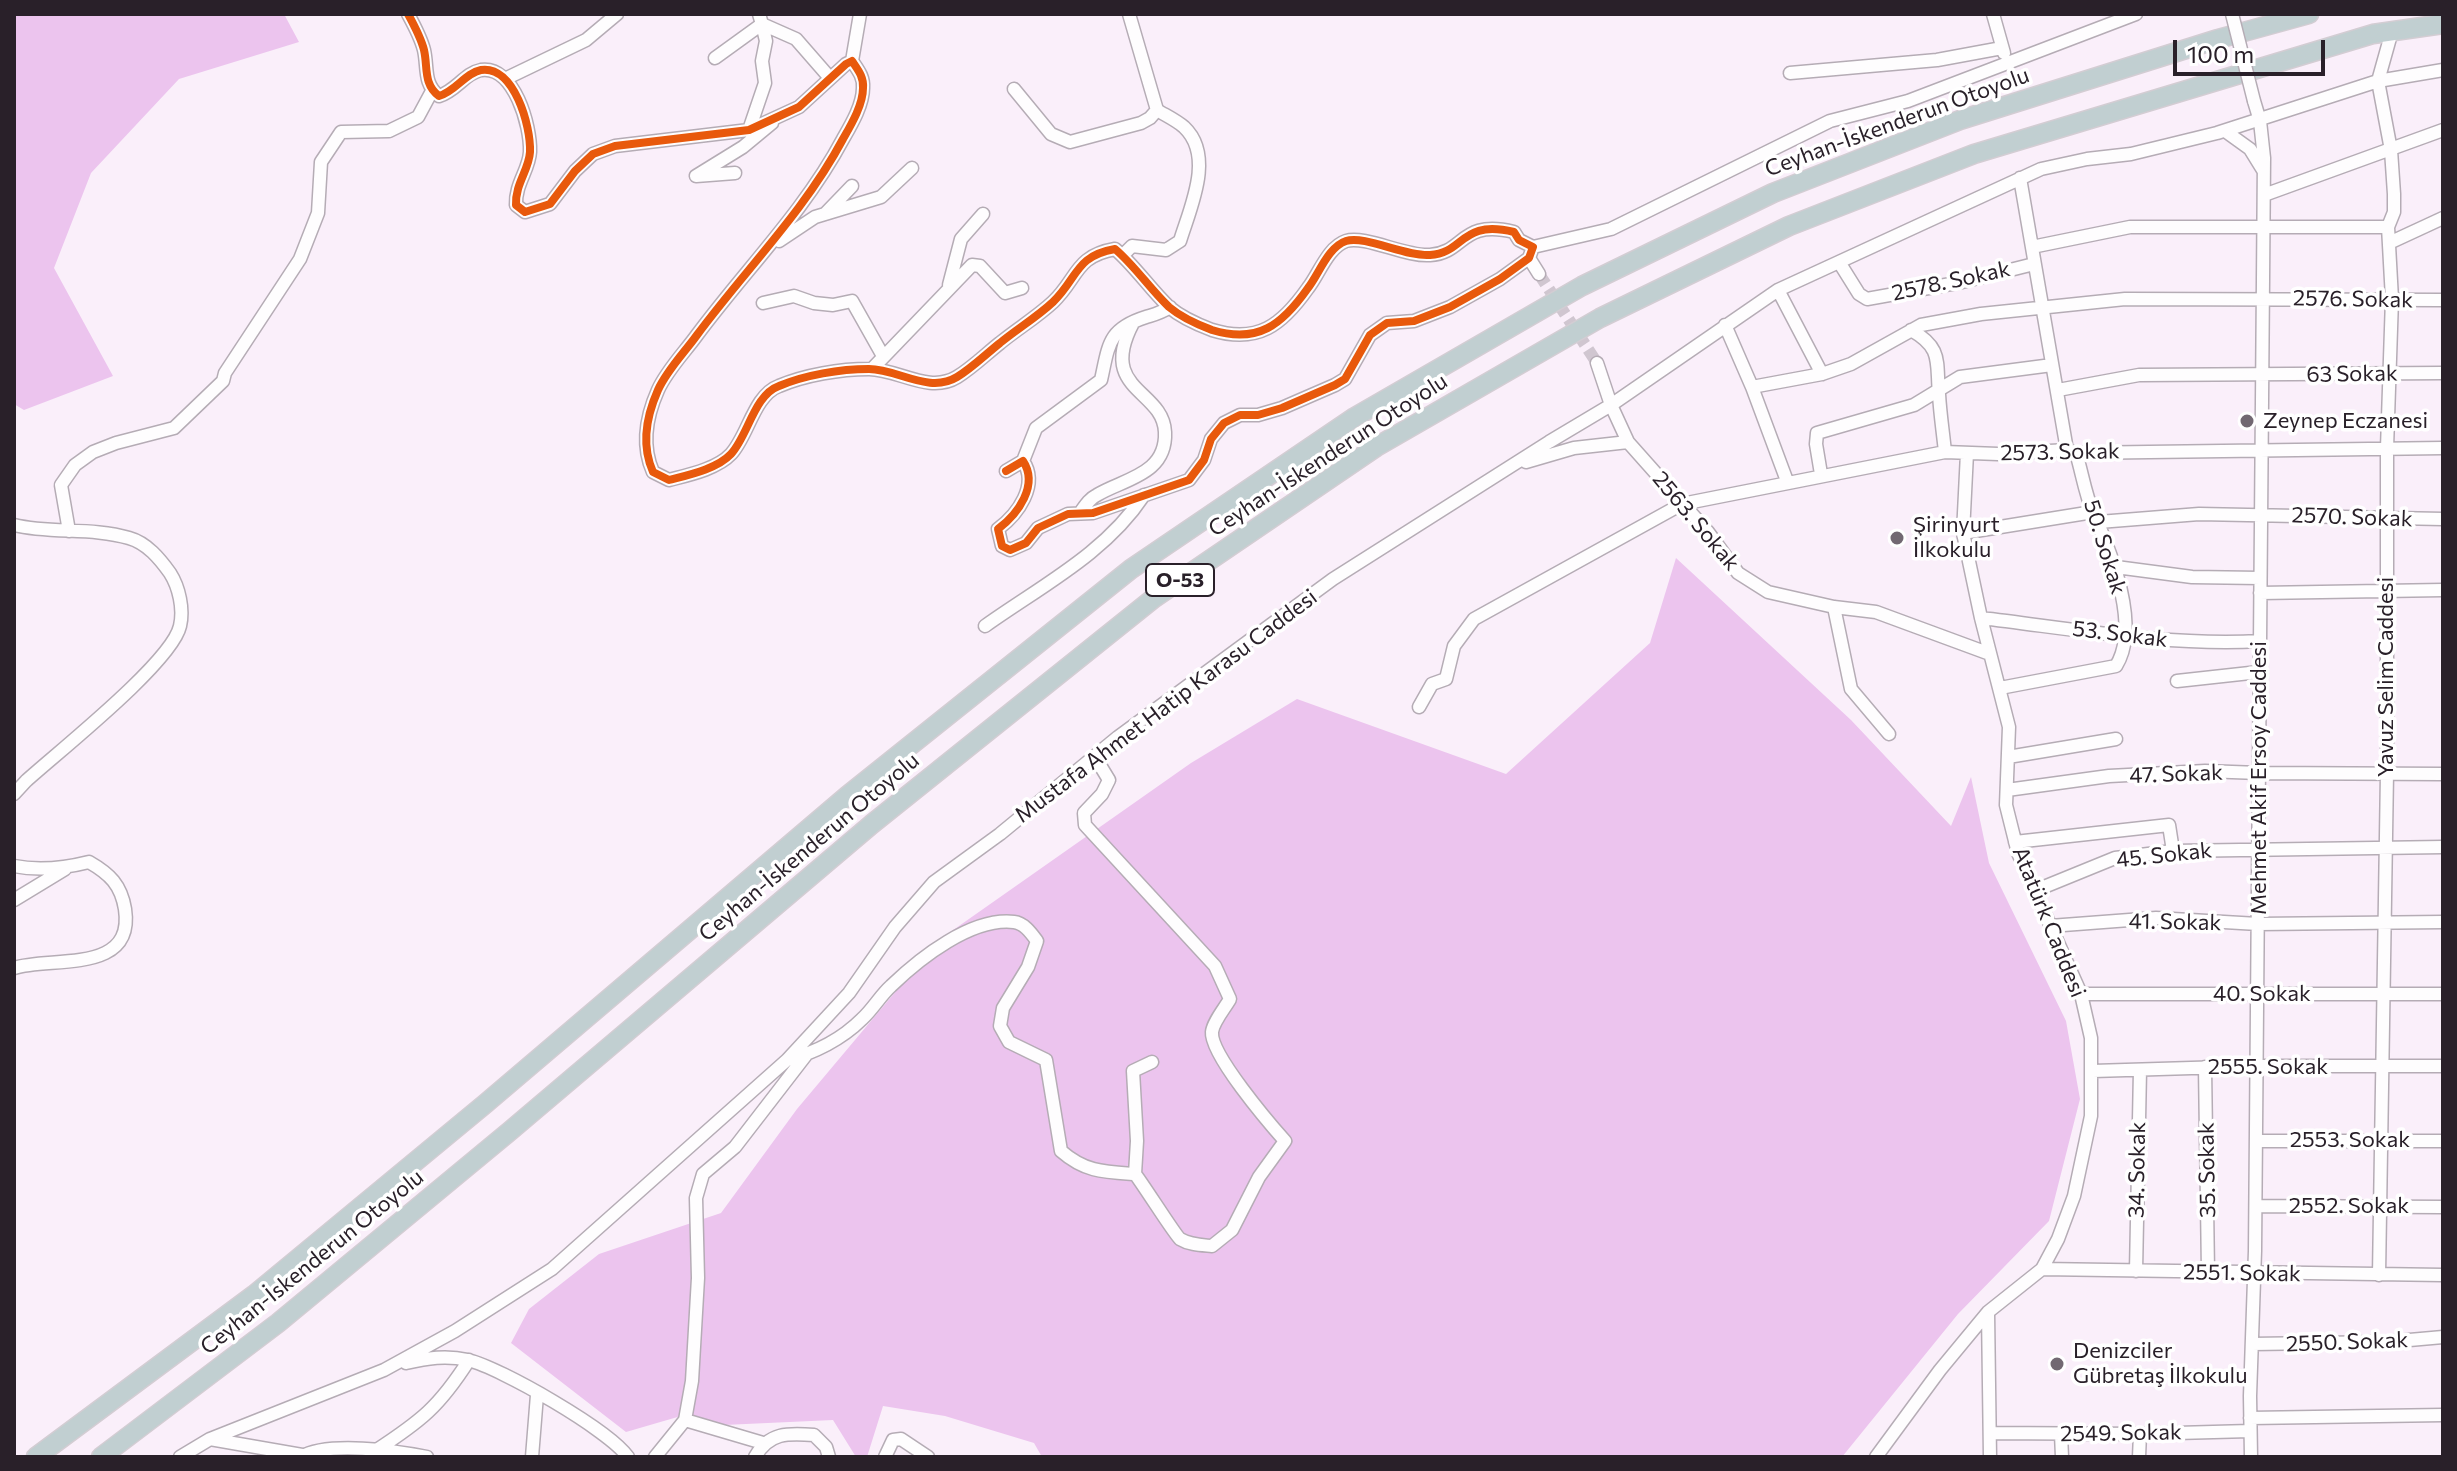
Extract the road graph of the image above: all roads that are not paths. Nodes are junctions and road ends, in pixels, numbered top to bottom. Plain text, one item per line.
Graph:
1 (408, 14) edge
2 (617, 14) edge
3 (860, 14) edge
4 (1129, 14) edge
5 (1993, 14) edge
6 (2136, 14) edge
7 (2232, 14) edge
8 (2309, 14) edge
9 (760, 19) edge
10 (2443, 24) edge
11 (2392, 31) junction
12 (2002, 48) junction
13 (715, 58) dead end
14 (852, 61) junction
15 (2009, 63) junction
16 (2443, 70) edge
17 (1790, 73) dead end
18 (507, 78) junction
19 (830, 78) junction
20 (2378, 81) junction
21 (1014, 89) dead end
22 (432, 91) junction
23 (1157, 110) junction
24 (779, 116) junction
25 (2260, 121) junction
26 (749, 130) junction
27 (2443, 130) edge
28 (2225, 131) junction
29 (2391, 150) junction
30 (912, 168) dead end
31 (735, 173) dead end
32 (2264, 173) junction
33 (2020, 178) junction
34 (852, 186) dead end
35 (2264, 195) junction
36 (825, 214) junction
37 (983, 214) dead end
38 (2443, 218) edge
39 (2264, 227) junction
40 (2388, 227) junction
41 (2389, 243) junction
42 (770, 246) junction
43 (2032, 247) junction
44 (1531, 252) junction
45 (1123, 255) junction
46 (1839, 262) junction
47 (2034, 264) junction
48 (1539, 274) tunnel mouth
49 (948, 288) junction
50 (1022, 288) dead end
51 (1778, 290) junction
52 (2264, 298) junction
53 (2392, 299) junction
54 (2443, 300) edge
55 (763, 303) dead end
56 (1170, 307) junction
57 (2042, 308) junction
58 (1133, 323) junction
59 (1725, 325) junction
60 (1911, 330) junction
61 (883, 356) junction
62 (1597, 363) tunnel mouth
63 (2052, 365) junction
64 (872, 369) junction
65 (2389, 373) junction
66 (2443, 373) edge
67 (1822, 374) junction
68 (2262, 376) junction
69 (1752, 387) junction
70 (1938, 390) junction
71 (2058, 390) junction
72 (1611, 405) junction
73 (1628, 442) junction
74 (2387, 448) junction
75 (2443, 448) edge
76 (2260, 450) junction
77 (1945, 452) junction
78 (2072, 452) junction
79 (1967, 453) junction
80 (1023, 461) junction
81 (1505, 469) junction
82 (1006, 471) dead end
83 (1821, 474) junction
84 (1787, 481) junction
85 (1144, 495) junction
86 (1682, 504) junction
87 (1080, 513) junction
88 (2260, 515) junction
89 (2096, 517) junction
90 (2387, 519) junction
91 (2443, 519) edge
92 (14, 525) edge
93 (69, 531) junction
94 (1963, 533) junction
95 (2116, 567) junction
96 (2260, 578) junction
97 (2443, 590) edge
98 (2386, 591) junction
99 (2260, 593) junction
100 (1834, 607) junction
101 (1981, 618) junction
102 (985, 626) dead end
103 (2126, 637) junction
104 (2260, 641) junction
105 (1990, 654) junction
106 (2259, 672) junction
107 (2177, 681) dead end
108 (2000, 688) junction
109 (1419, 707) dead end
110 (1889, 734) dead end
111 (2116, 739) dead end
112 (1095, 757) junction
113 (2008, 757) junction
114 (2259, 773) junction
115 (2387, 773) junction
116 (2443, 774) edge
117 (2007, 790) junction
118 (14, 794) edge
119 (2015, 842) junction
120 (2384, 847) junction
121 (2443, 847) edge
122 (2258, 848) junction
123 (2173, 851) junction
124 (14, 866) edge
125 (68, 868) junction
126 (2034, 891) junction
127 (14, 900) edge
128 (2384, 922) junction
129 (2443, 922) edge
130 (2258, 924) junction
131 (2050, 926) junction
132 (14, 968) edge
133 (2081, 994) junction
134 (2257, 994) junction
135 (2383, 994) junction
136 (2443, 994) edge
137 (806, 1055) junction
138 (787, 1060) junction
139 (1152, 1062) dead end
140 (2257, 1066) junction
141 (2443, 1066) edge
142 (2205, 1067) junction
143 (2382, 1067) junction
144 (2140, 1070) junction
145 (2093, 1071) junction
146 (2381, 1140) junction
147 (2256, 1141) junction
148 (2443, 1141) edge
149 (1135, 1174) junction
150 (2380, 1205) junction
151 (2256, 1206) junction
152 (2443, 1207) edge
153 (2042, 1269) junction
154 (2136, 1271) junction
155 (2208, 1272) junction
156 (2255, 1273) junction
157 (2379, 1275) junction
158 (2443, 1275) edge
159 (1988, 1312) junction
160 (2443, 1337) edge
161 (2252, 1344) junction
162 (469, 1360) junction
163 (384, 1370) junction
164 (537, 1395) junction
165 (2443, 1415) edge
166 (685, 1420) junction
167 (2250, 1424) junction
168 (1991, 1433) junction
169 (2061, 1434) junction
170 (2140, 1434) junction
171 (210, 1439) junction
172 (763, 1443) junction
173 (375, 1451) junction
174 (301, 1456) edge
175 (36, 1457) edge
176 (101, 1457) edge
177 (180, 1457) edge
178 (427, 1457) edge
179 (532, 1457) edge
180 (628, 1457) edge
181 (655, 1457) edge
182 (755, 1457) edge
183 (829, 1457) edge
184 (885, 1457) edge
185 (928, 1457) edge
186 (1876, 1457) edge
187 (1990, 1457) edge
188 (2062, 1457) edge
189 (2139, 1457) edge
190 (2251, 1457) edge

1 - 22 street
2 - 18 street
3 - 14 street
4 - 23 street
5 - 12 street
6 - 15 street
7 - 25 street, Mehmet Akif Ersoy Caddesi, bridge
8 - 175 highway, Ceyhan-İskenderun Otoyolu / O-53
9 - 13 street
9 - 19 street
9 - 26 street
10 - 11 highway, Ceyhan-İskenderun Otoyolu / O-53
11 - 20 street
11 - 176 highway, Ceyhan-İskenderun Otoyolu / O-53
12 - 15 street
12 - 17 street
14 - 19 street
14 - 42 street
15 - 44 street
16 - 20 street, Mustafa Ahmet Hatip Karasu Caddesi
18 - 22 street
18 - 26 street
19 - 24 street
20 - 25 street, Mustafa Ahmet Hatip Karasu Caddesi
20 - 29 street, Yavuz Selim Caddesi
21 - 23 street
22 - 93 street
23 - 45 street
24 - 26 street
24 - 31 street
25 - 28 street, Mustafa Ahmet Hatip Karasu Caddesi
25 - 32 street, Mehmet Akif Ersoy Caddesi
27 - 29 street
28 - 32 street
28 - 33 street, Mustafa Ahmet Hatip Karasu Caddesi
29 - 35 street
29 - 40 street, Yavuz Selim Caddesi
30 - 36 street
32 - 35 street, Mehmet Akif Ersoy Caddesi
33 - 43 street, 50. Sokak
33 - 46 street, Mustafa Ahmet Hatip Karasu Caddesi
34 - 36 street
35 - 39 street, Mehmet Akif Ersoy Caddesi
36 - 42 street
37 - 49 street
38 - 41 street
39 - 40 street
39 - 43 street
39 - 52 street, Mehmet Akif Ersoy Caddesi
40 - 41 street, Yavuz Selim Caddesi
41 - 53 street, Yavuz Selim Caddesi
42 - 64 street
43 - 47 street, 50. Sokak
44 - 48 street
44 - 56 street
44 - 85 street
45 - 56 street
45 - 64 street
46 - 47 street, 2578. Sokak
46 - 51 street, Mustafa Ahmet Hatip Karasu Caddesi
47 - 57 street, 50. Sokak
49 - 50 street
49 - 61 street
51 - 59 street, Mustafa Ahmet Hatip Karasu Caddesi
51 - 67 street
52 - 53 street, 2576. Sokak
52 - 57 street, 2576. Sokak
52 - 68 street, Mehmet Akif Ersoy Caddesi
53 - 54 street, 2576. Sokak
53 - 65 street, Yavuz Selim Caddesi
55 - 61 street
56 - 58 street
57 - 60 street
57 - 63 street, 50. Sokak
58 - 80 street
58 - 87 street
59 - 69 street
59 - 72 street, Mustafa Ahmet Hatip Karasu Caddesi
60 - 67 street
60 - 70 street
61 - 64 street
62 - 72 street, 2563. Sokak
63 - 70 street
63 - 71 street, 50. Sokak
65 - 66 street, 63 Sokak
65 - 68 street, 63 Sokak
65 - 74 street, Yavuz Selim Caddesi
67 - 69 street
68 - 71 street, 63 Sokak
68 - 76 street, Mehmet Akif Ersoy Caddesi
69 - 84 street
70 - 77 street
70 - 83 street
71 - 78 street, 50. Sokak
72 - 73 street, 2563. Sokak
72 - 81 street, Mustafa Ahmet Hatip Karasu Caddesi
73 - 81 street
73 - 86 street, 2563. Sokak
74 - 75 street, 2573. Sokak
74 - 76 street, 2573. Sokak
74 - 90 street, Yavuz Selim Caddesi
76 - 78 street, 2573. Sokak
76 - 88 street, Mehmet Akif Ersoy Caddesi
77 - 79 street, 2573. Sokak
77 - 83 street, 2573. Sokak
78 - 79 street, 2573. Sokak
78 - 89 street, 50. Sokak
79 - 94 street, Atatürk Caddesi
80 - 82 street
80 - 87 street
81 - 112 street, Mustafa Ahmet Hatip Karasu Caddesi
83 - 84 street, 2573. Sokak
84 - 86 street, 2573. Sokak
85 - 87 street
85 - 102 street
86 - 100 street, 2563. Sokak
86 - 109 street, 2573. Sokak
88 - 89 street, 2570. Sokak
88 - 90 street, 2570. Sokak
88 - 96 street, Mehmet Akif Ersoy Caddesi
89 - 94 street, 2570. Sokak
89 - 95 street, 50. Sokak
90 - 91 street, 2570. Sokak
90 - 98 street, Yavuz Selim Caddesi
92 - 93 street
93 - 118 street
94 - 101 street, Atatürk Caddesi
95 - 96 street
95 - 103 street, 50. Sokak
96 - 99 street, Mehmet Akif Ersoy Caddesi
97 - 98 street
98 - 99 street
98 - 115 street, Yavuz Selim Caddesi
99 - 104 street, Mehmet Akif Ersoy Caddesi
100 - 105 street, 2563. Sokak
100 - 110 street
101 - 103 street, 53. Sokak
101 - 105 street, Atatürk Caddesi
103 - 104 street, 53. Sokak
103 - 108 street
104 - 106 street, Mehmet Akif Ersoy Caddesi
105 - 108 street, Atatürk Caddesi
106 - 107 street
106 - 114 street, Mehmet Akif Ersoy Caddesi
108 - 113 street, Atatürk Caddesi
111 - 113 street
112 - 138 street, Mustafa Ahmet Hatip Karasu Caddesi
112 - 149 street
113 - 117 street, Atatürk Caddesi
114 - 115 street, 47. Sokak
114 - 117 street, 47. Sokak
114 - 122 street, Mehmet Akif Ersoy Caddesi
115 - 116 street, 47. Sokak
115 - 120 street, Yavuz Selim Caddesi
117 - 119 street, Atatürk Caddesi
119 - 123 street
119 - 126 street, Atatürk Caddesi
120 - 121 street, 45. Sokak
120 - 122 street, 45. Sokak
120 - 128 street, Yavuz Selim Caddesi
122 - 123 street, 45. Sokak
122 - 130 street, Mehmet Akif Ersoy Caddesi
123 - 126 street, 45. Sokak
124 - 125 street
125 - 127 street
125 - 132 street
126 - 131 street, Atatürk Caddesi
128 - 129 street, 41. Sokak
128 - 130 street, 41. Sokak
128 - 135 street, Yavuz Selim Caddesi
130 - 131 street, 41. Sokak
130 - 134 street, Mehmet Akif Ersoy Caddesi
131 - 133 street, Atatürk Caddesi
133 - 134 street, 40. Sokak
133 - 145 street, Atatürk Caddesi
134 - 135 street, 40. Sokak
134 - 140 street, Mehmet Akif Ersoy Caddesi
135 - 136 street, 40. Sokak
135 - 143 street, Yavuz Selim Caddesi
137 - 138 street
137 - 149 street
137 - 166 street
138 - 163 street, Mustafa Ahmet Hatip Karasu Caddesi
139 - 149 street
140 - 142 street, 2555. Sokak
140 - 143 street, 2555. Sokak
140 - 147 street, Mehmet Akif Ersoy Caddesi
141 - 143 street, 2555. Sokak
142 - 144 street, 2555. Sokak
142 - 155 street, 35. Sokak
143 - 146 street, Yavuz Selim Caddesi
144 - 145 street, 2555. Sokak
144 - 154 street, 34. Sokak
145 - 153 street, Atatürk Caddesi
146 - 147 street, 2553. Sokak
146 - 148 street, 2553. Sokak
146 - 150 street, Yavuz Selim Caddesi
147 - 151 street, Mehmet Akif Ersoy Caddesi
150 - 151 street, 2552. Sokak
150 - 152 street, 2552. Sokak
150 - 157 street, Yavuz Selim Caddesi
151 - 156 street, Mehmet Akif Ersoy Caddesi
153 - 154 street, 2551. Sokak
153 - 159 street, Atatürk Caddesi
154 - 155 street, 2551. Sokak
155 - 156 street, 2551. Sokak
156 - 157 street, 2551. Sokak
156 - 161 street, Mehmet Akif Ersoy Caddesi
157 - 158 street, 2551. Sokak
159 - 168 street
159 - 186 street, Atatürk Caddesi
160 - 161 street, 2550. Sokak
161 - 167 street, Mehmet Akif Ersoy Caddesi
162 - 163 street
162 - 164 street
162 - 173 street
163 - 171 street, Mustafa Ahmet Hatip Karasu Caddesi
164 - 179 street
164 - 180 street
165 - 167 street, 2549. Sokak
166 - 172 street
166 - 181 street
167 - 170 street, 2549. Sokak
167 - 190 street, Mehmet Akif Ersoy Caddesi
168 - 169 street, 2549. Sokak
168 - 187 street
169 - 170 street, 2549. Sokak
169 - 188 street
170 - 189 street
171 - 174 street
171 - 177 street, Mustafa Ahmet Hatip Karasu Caddesi
172 - 182 street
172 - 183 street
173 - 174 street
173 - 178 street
184 - 185 street

